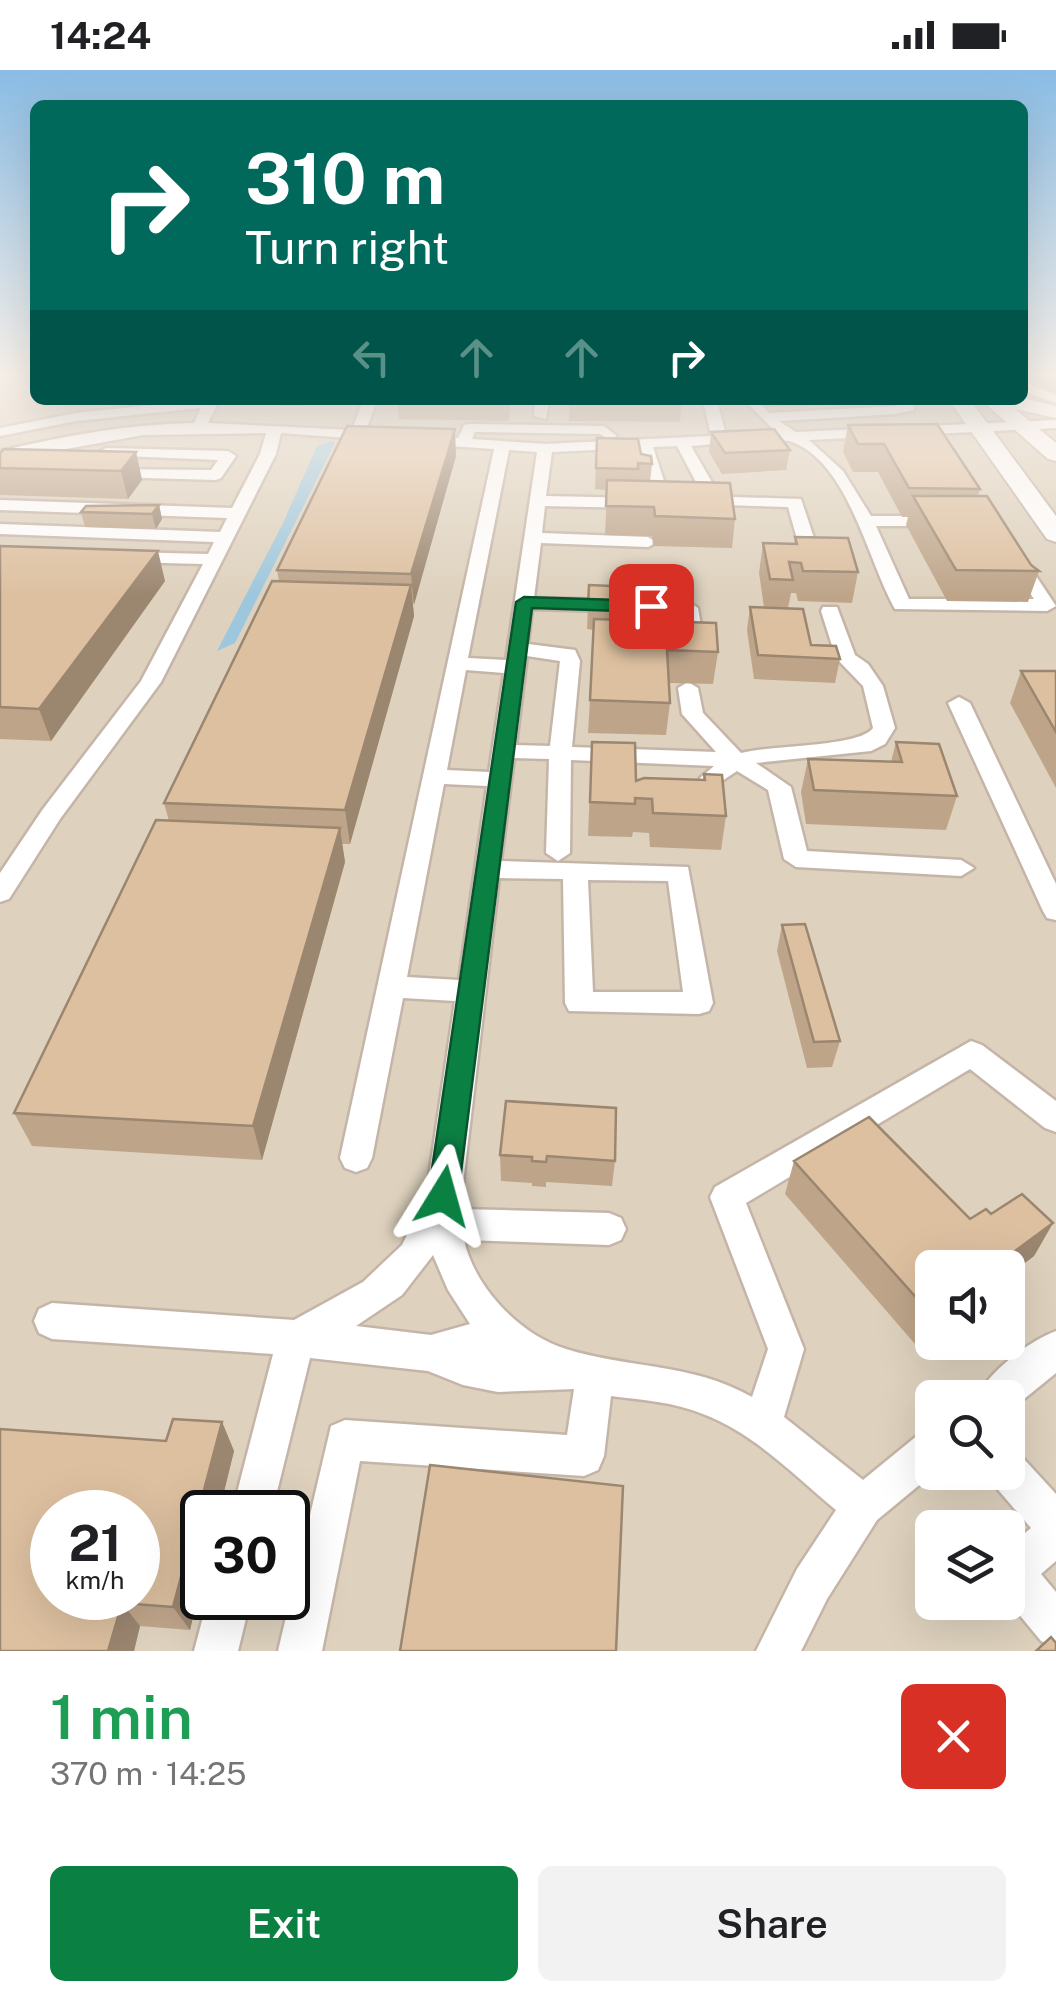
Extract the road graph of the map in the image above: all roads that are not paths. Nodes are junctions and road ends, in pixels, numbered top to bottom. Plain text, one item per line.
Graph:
1 (545, 448) edge
2 (32, 449) edge
3 (269, 449) edge
4 (501, 449) edge
5 (646, 449) edge
6 (685, 449) edge
7 (809, 449) edge
8 (995, 449) edge
9 (0, 456) edge
10 (58, 460) edge
11 (101, 471) edge
12 (705, 484) edge
13 (538, 496) junction
14 (581, 502) junction
15 (0, 504) edge
16 (237, 513) junction
17 (862, 521) junction
18 (953, 521) edge
19 (0, 529) edge
20 (1056, 534) edge
21 (225, 537) junction
22 (533, 538) junction
23 (580, 540) junction
24 (648, 542) dead end
25 (1009, 549) edge
26 (810, 553) edge
27 (97, 556) edge
28 (213, 560) junction
29 (524, 602) junction
30 (830, 610) dead end
31 (693, 640) edge
32 (516, 658) junction
33 (458, 664) junction
34 (688, 688) dead end
35 (959, 703) dead end
36 (560, 753) junction
37 (735, 760) junction
38 (502, 765) junction
39 (434, 777) junction
40 (708, 804) edge
41 (567, 862) junction
42 (961, 868) dead end
43 (488, 870) junction
44 (0, 893) edge
45 (1056, 910) edge
46 (391, 987) junction
47 (471, 991) junction
48 (1056, 1119) edge
49 (356, 1158) dead end
50 (442, 1210) junction
51 (609, 1228) dead end
52 (52, 1321) dead end
53 (503, 1332) junction
54 (296, 1338) junction
55 (1056, 1349) edge
56 (431, 1353) junction
57 (581, 1370) junction
58 (1018, 1380) edge
59 (762, 1424) junction
60 (915, 1463) edge
61 (258, 1490) edge
62 (1025, 1490) edge
63 (863, 1506) junction
64 (1056, 1525) edge
65 (1056, 1534) edge
66 (224, 1620) edge
67 (1056, 1626) edge
68 (216, 1651) edge
69 (300, 1651) edge
70 (778, 1651) edge

1 - 13 street
2 - 9 street
3 - 16 street
4 - 33 street
5 - 13 street
6 - 12 street
7 - 17 street
8 - 20 highway
10 - 11 street
13 - 14 street
13 - 22 street
14 - 23 street
14 - 26 street
15 - 16 street
16 - 21 street
17 - 18 street
17 - 25 street
19 - 21 street
21 - 28 street
22 - 23 street
22 - 29 street
23 - 24 street
27 - 28 street
28 - 44 street
29 - 31 street
29 - 32 street
30 - 37 street
32 - 33 street
32 - 36 street
32 - 38 street
33 - 39 street
34 - 37 street
35 - 45 street
36 - 37 street
36 - 38 street
36 - 41 street
37 - 40 street
37 - 42 street
38 - 39 street
38 - 43 street
39 - 46 street
41 - 41 street
41 - 43 street
43 - 47 street
46 - 47 street
46 - 49 street
47 - 50 street
48 - 59 street
50 - 51 street
50 - 53 street
50 - 54 street
52 - 54 street
53 - 56 street
53 - 57 street
54 - 56 street
54 - 61 street
55 - 58 street
56 - 57 street
57 - 59 street
57 - 69 street
59 - 63 street
60 - 63 street
62 - 64 street
63 - 70 street
65 - 67 street
66 - 68 street

